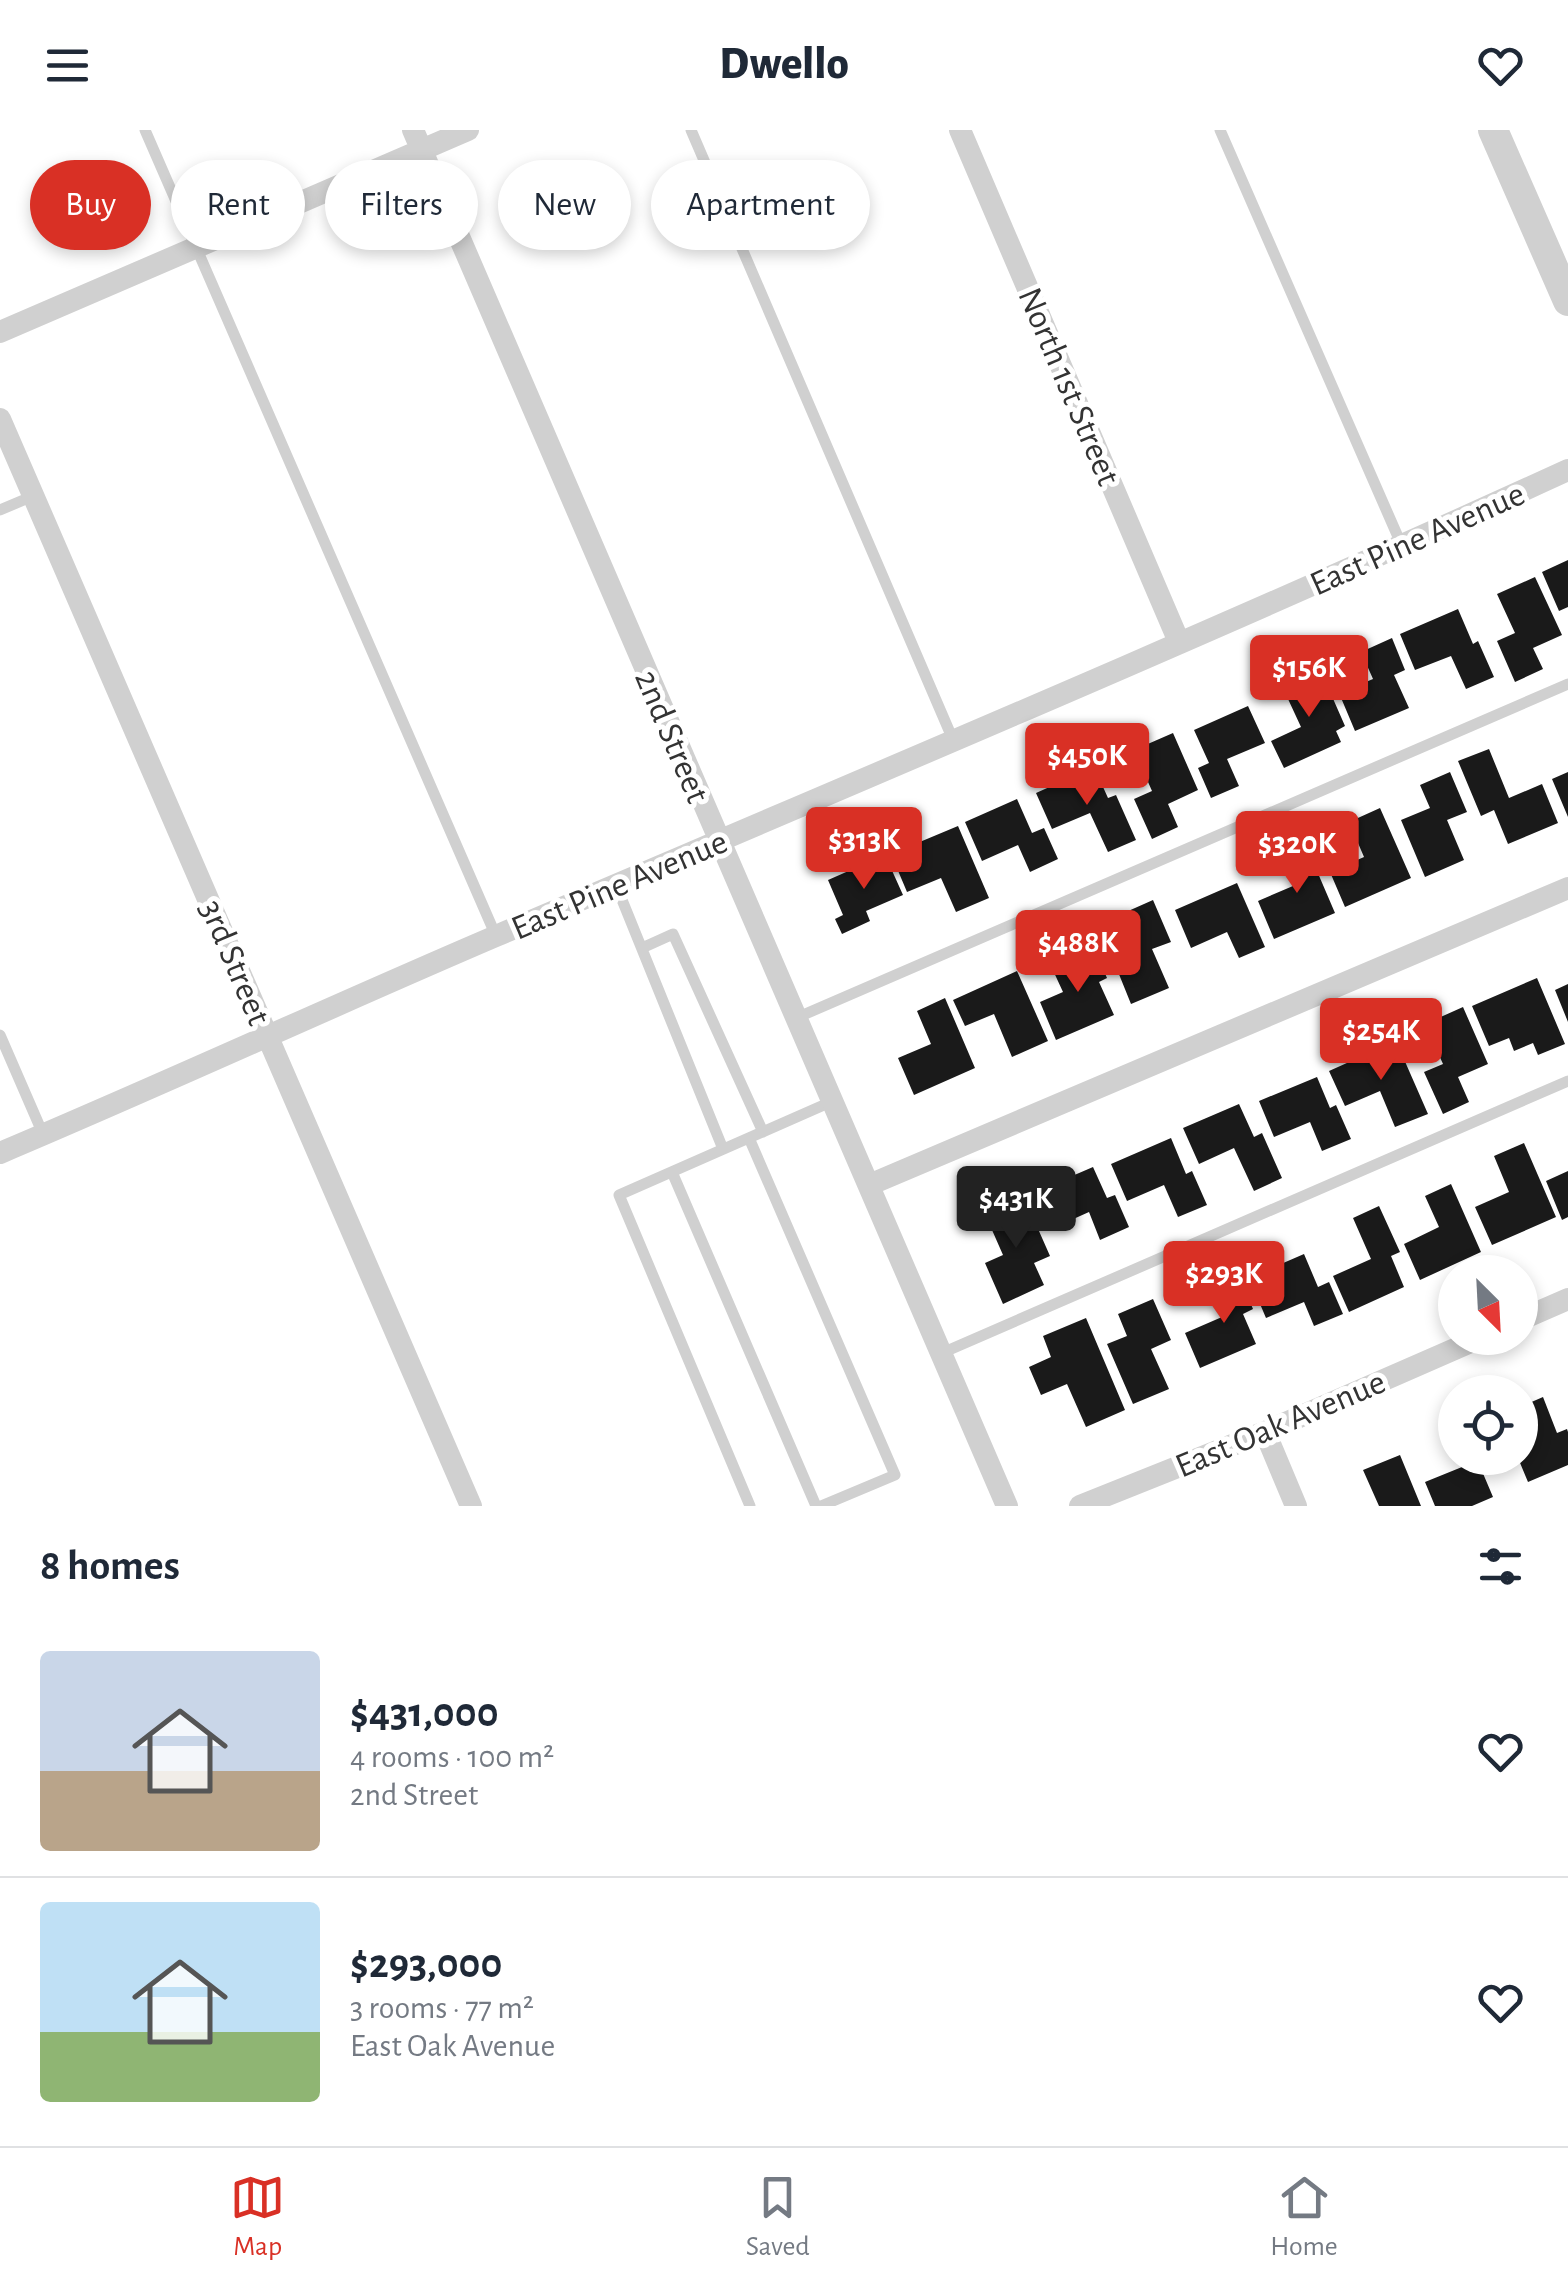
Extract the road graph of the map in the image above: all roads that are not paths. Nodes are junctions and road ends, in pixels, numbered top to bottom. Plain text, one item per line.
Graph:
1 (145, 130) edge
2 (468, 130) edge
3 (691, 130) edge
4 (960, 130) edge
5 (1220, 130) edge
6 (1493, 130) edge
7 (417, 140) edge
8 (171, 188) edge
9 (305, 195) edge
10 (193, 250) edge
11 (199, 250) edge
12 (1568, 301) edge
13 (0, 332) edge
14 (0, 419) edge
15 (1568, 470) edge
16 (33, 496) junction
17 (0, 510) edge
18 (1402, 546) junction
19 (1179, 642) junction
20 (1568, 684) edge
21 (954, 742) junction
22 (719, 842) junction
23 (616, 885) junction
24 (1568, 888) edge
25 (496, 936) junction
26 (642, 948) junction
27 (796, 1018) junction
28 (0, 1035) edge
29 (268, 1035) junction
30 (1568, 1081) edge
31 (833, 1102) junction
32 (763, 1132) junction
33 (44, 1134) junction
34 (749, 1138) junction
35 (722, 1150) junction
36 (0, 1153) edge
37 (672, 1172) junction
38 (868, 1185) junction
39 (1568, 1299) edge
40 (1538, 1312) edge
41 (942, 1353) junction
42 (1441, 1355) edge
43 (1265, 1432) junction
44 (471, 1506) edge
45 (750, 1506) edge
46 (818, 1506) edge
47 (1007, 1506) edge
48 (1080, 1506) edge
49 (1296, 1506) edge

1 - 8 lane
2 - 7 street
3 - 21 lane
4 - 19 street, North 1st Street
5 - 18 lane
6 - 12 street
7 - 9 street
7 - 22 street, 2nd Street
10 - 13 street
11 - 25 lane
14 - 16 street, 3rd Street
15 - 18 street, East Pine Avenue
16 - 17 lane
16 - 29 street, 3rd Street
18 - 19 street, East Pine Avenue
19 - 21 street, East Pine Avenue
20 - 27 lane
21 - 22 street, East Pine Avenue
22 - 23 street, East Pine Avenue
22 - 27 street, 2nd Street
23 - 25 street, East Pine Avenue
23 - 26 lane
24 - 38 street
25 - 29 street, East Pine Avenue
26 - 32 lane
26 - 35 lane
27 - 31 street, 2nd Street
28 - 33 lane
29 - 33 street, East Pine Avenue
29 - 44 street, 3rd Street
30 - 41 lane
31 - 32 lane
31 - 38 street, 2nd Street
32 - 34 lane
33 - 36 street, East Pine Avenue
34 - 35 lane
34 - 46 lane
35 - 37 lane
37 - 45 lane
37 - 46 lane
38 - 41 street, 2nd Street
39 - 40 street
41 - 47 street, 2nd Street
42 - 43 street, East Oak Avenue
43 - 48 street, East Oak Avenue
43 - 49 street

